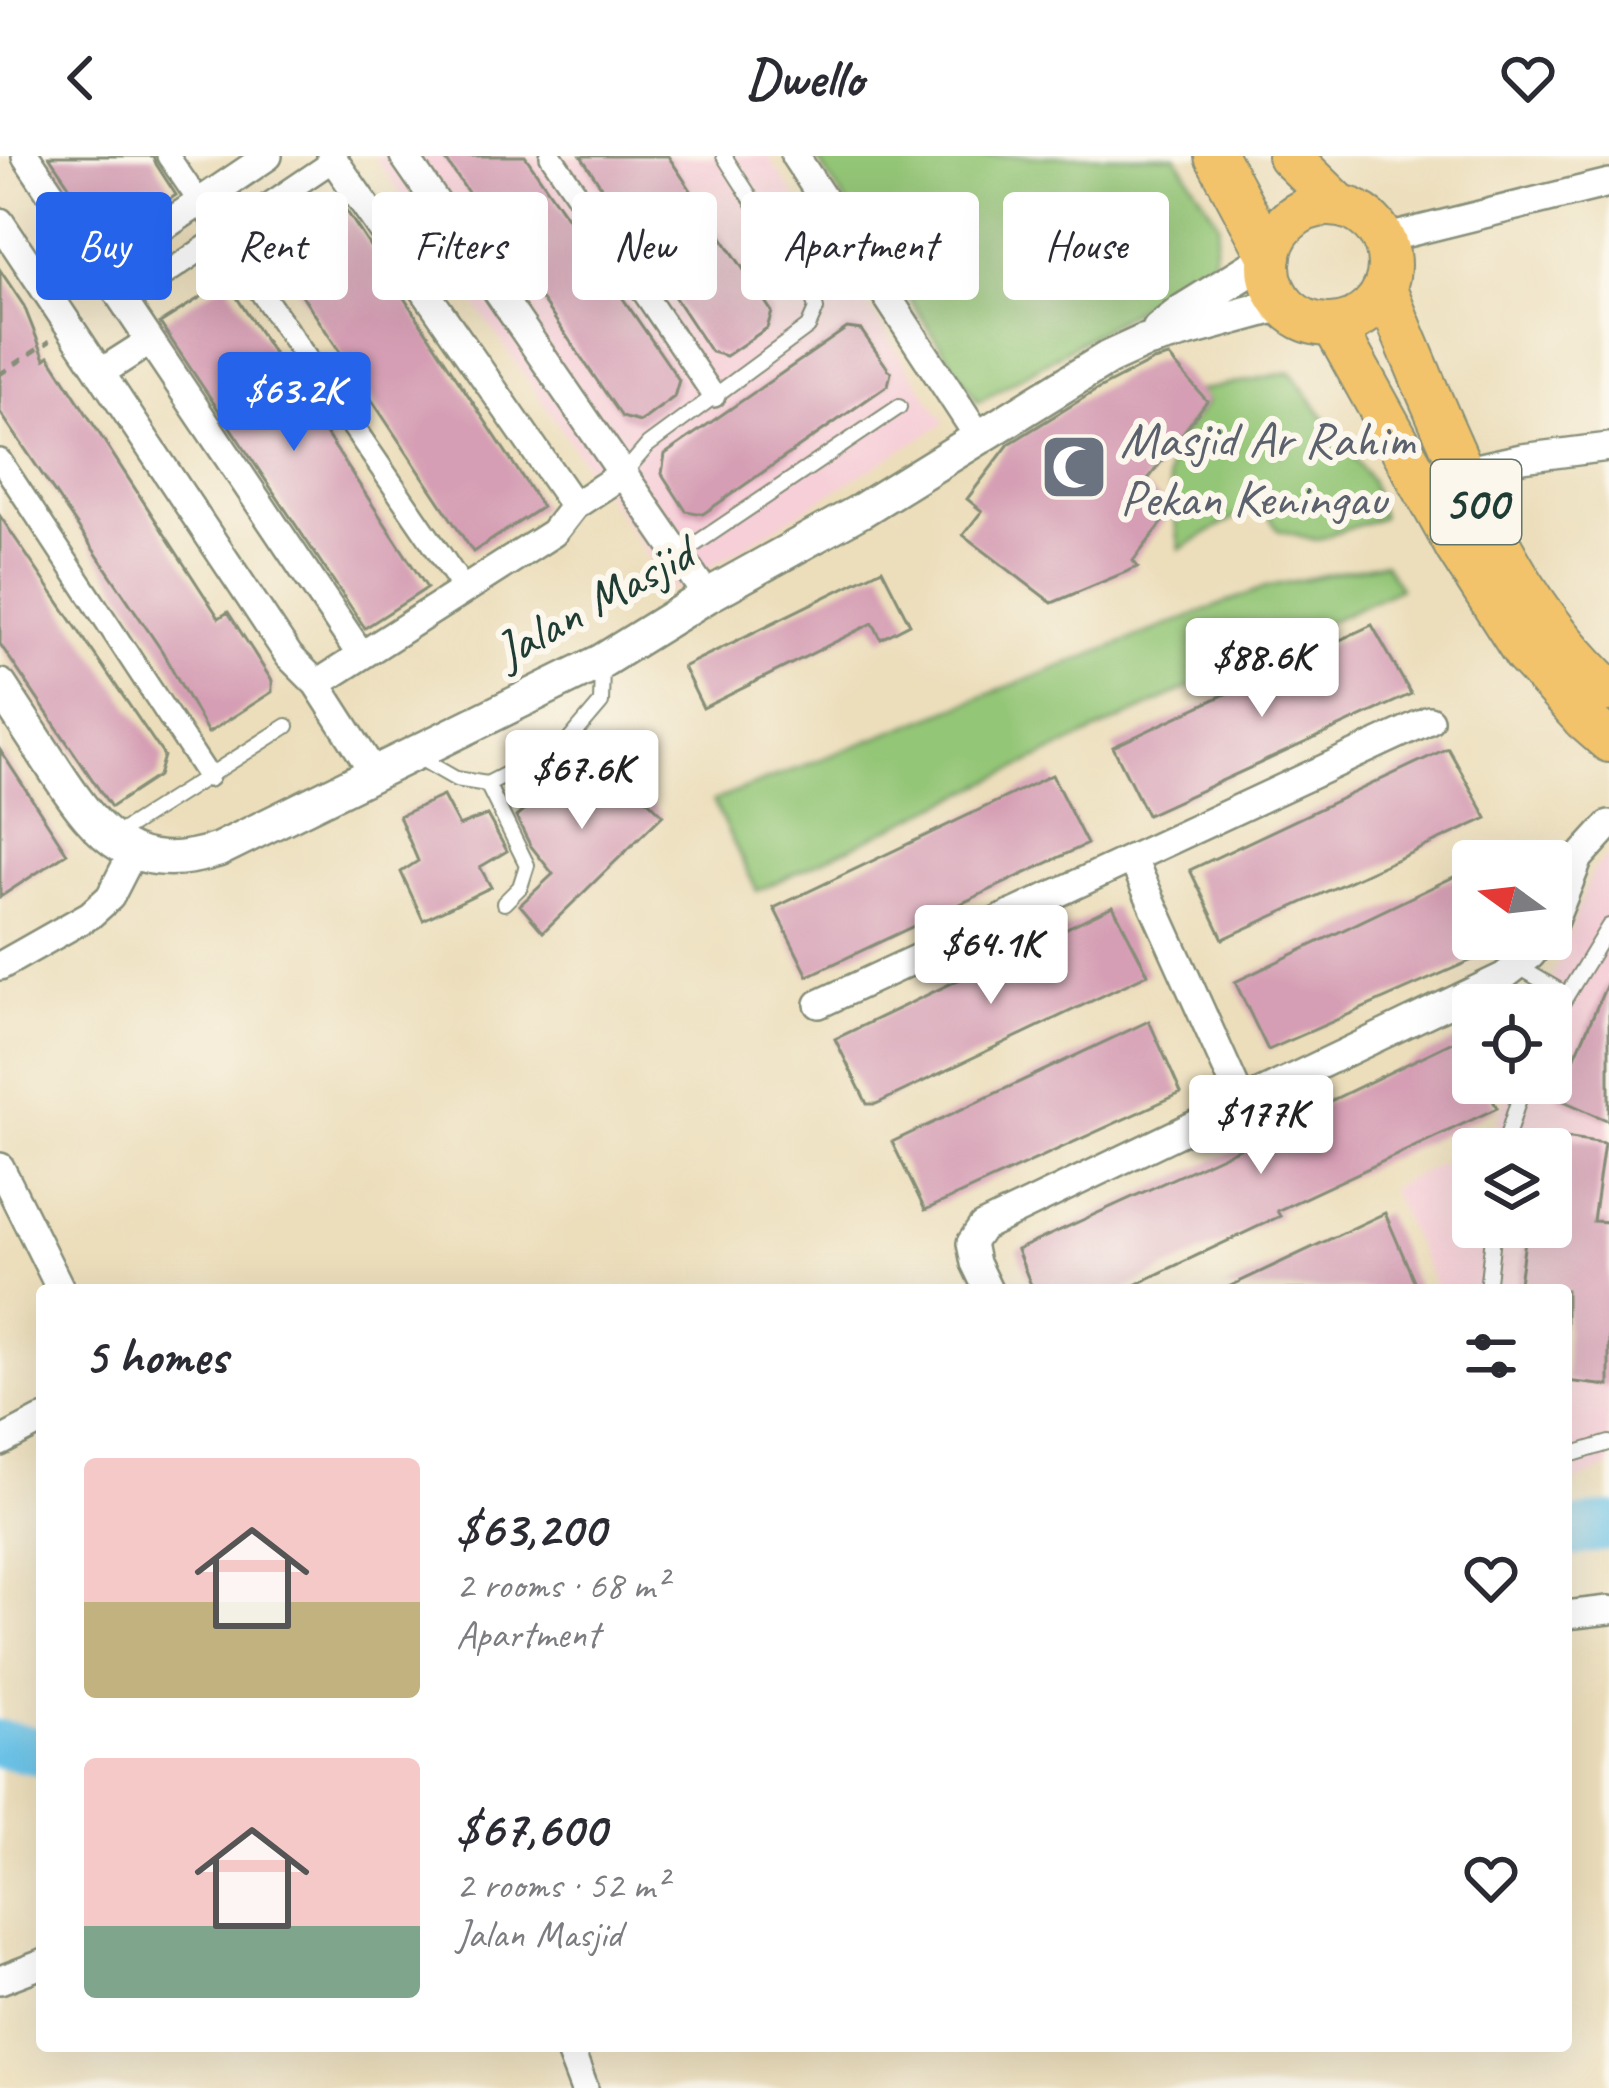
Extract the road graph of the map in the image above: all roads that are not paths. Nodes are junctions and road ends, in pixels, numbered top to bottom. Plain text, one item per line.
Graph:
1 (26, 156) edge
2 (168, 156) edge
3 (268, 156) edge
4 (404, 156) edge
5 (551, 156) edge
6 (724, 156) edge
7 (796, 156) edge
8 (1216, 156) edge
9 (1289, 156) edge
10 (341, 160) edge
11 (1609, 183) edge
12 (50, 192) edge
13 (214, 192) edge
14 (291, 192) edge
15 (196, 198) edge
16 (1339, 206) junction
17 (0, 222) edge
18 (1383, 238) junction
19 (196, 254) edge
20 (1270, 257) junction
21 (34, 273) joint
22 (1385, 289) junction
23 (266, 300) edge
24 (124, 302) joint
25 (1282, 304) junction
26 (1334, 326) junction
27 (150, 341) junction
28 (1143, 342) junction
29 (100, 373) junction
30 (713, 396) junction
31 (899, 406) dead end
32 (979, 436) junction
33 (1609, 447) edge
34 (0, 460) edge
35 (1463, 471) junction
36 (624, 473) junction
37 (574, 506) junction
38 (679, 555) junction
39 (464, 590) junction
40 (706, 596) junction
41 (361, 655) junction
42 (602, 661) junction
43 (316, 684) junction
44 (0, 686) edge
45 (1609, 690) edge
46 (1429, 720) dead end
47 (287, 726) dead end
48 (1609, 741) edge
49 (412, 754) junction
50 (374, 773) junction
51 (208, 776) junction
52 (487, 784) junction
53 (1609, 825) edge
54 (122, 845) junction
55 (1132, 859) junction
56 (1572, 877) edge
57 (504, 903) dead end
58 (1609, 926) edge
59 (1525, 960) edge
60 (0, 966) edge
61 (1517, 966) junction
62 (1548, 984) edge
63 (1572, 987) edge
64 (819, 1004) dead end
65 (1241, 1100) junction
66 (0, 1167) edge
67 (1492, 1248) edge
68 (58, 1284) edge
69 (985, 1284) edge
70 (1488, 1284) edge
71 (36, 1423) edge
72 (0, 1442) edge
73 (1609, 1443) edge
74 (1572, 1454) edge
75 (1609, 1610) edge
76 (1572, 1614) edge
77 (36, 1966) edge
78 (0, 1980) edge
79 (570, 2052) edge
80 (584, 2088) edge

1 - 12 street
2 - 15 street
3 - 13 street
4 - 36 street
5 - 30 street
6 - 30 lane
7 - 32 street
8 - 20 main road
9 - 16 main road
10 - 14 street
10 - 37 street
11 - 18 street
16 - 18 main road
16 - 20 main road
17 - 21 street
18 - 22 main road, 500
19 - 24 street
20 - 25 main road
20 - 28 street
21 - 29 street
22 - 26 main road
22 - 35 main road, 500
23 - 39 street
24 - 27 street
25 - 26 main road
25 - 28 street
26 - 48 main road, 500
27 - 29 street
27 - 41 street
28 - 32 street, Jalan Masjid
29 - 43 street
30 - 36 lane
31 - 38 lane
32 - 40 street, Jalan Masjid
33 - 35 street
34 - 51 street
35 - 45 main road, 500
36 - 37 street
36 - 38 street
37 - 39 street
38 - 40 street
39 - 41 street
40 - 42 street, Jalan Masjid
41 - 43 street
42 - 49 street, Jalan Masjid
42 - 52 lane
43 - 50 street
44 - 54 street
46 - 55 street
47 - 51 lane
49 - 50 street, Jalan Masjid
49 - 52 lane
50 - 54 street, Jalan Masjid
51 - 54 lane
52 - 57 lane
53 - 56 street
54 - 60 street
55 - 64 street
55 - 65 street
58 - 63 lane
59 - 61 street
61 - 62 lane
61 - 65 street
65 - 69 street
66 - 68 street
67 - 70 lane
71 - 72 street
73 - 74 lane
75 - 76 street
77 - 78 street
79 - 80 street

